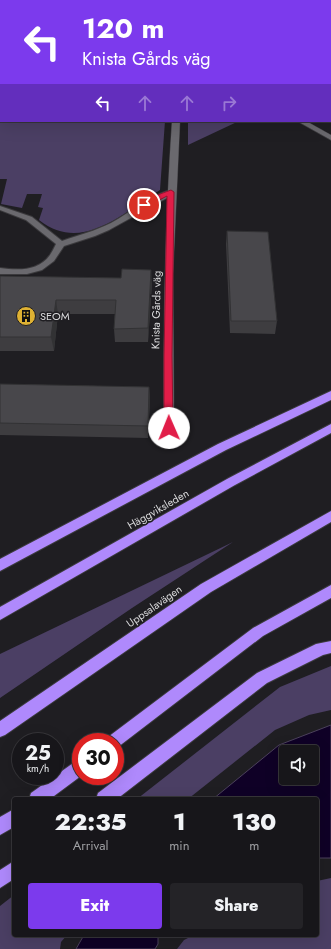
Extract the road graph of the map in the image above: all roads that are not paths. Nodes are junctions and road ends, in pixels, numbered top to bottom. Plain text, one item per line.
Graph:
1 (176, 122) edge
2 (303, 122) edge
3 (331, 138) edge
4 (171, 192) junction
5 (0, 208) edge
6 (61, 244) junction
7 (0, 271) edge
8 (331, 395) edge
9 (169, 428) dead end
10 (331, 428) edge
11 (331, 516) edge
12 (0, 565) edge
13 (331, 591) edge
14 (0, 614) edge
15 (331, 647) edge
16 (0, 730) edge
17 (124, 734) edge
18 (72, 773) edge
19 (40, 797) edge
20 (107, 797) edge
21 (12, 818) edge
22 (0, 827) edge
23 (12, 871) edge
24 (0, 880) edge

1 - 4 street, Knista Gårds väg
2 - 3 street
4 - 6 lane
4 - 9 street, Knista Gårds väg
5 - 6 lane
6 - 7 lane
8 - 12 highway
10 - 14 highway, Häggviksleden
11 - 16 highway, Uppsalavägen
13 - 17 highway
15 - 20 highway
18 - 19 highway
21 - 22 highway
23 - 24 highway

